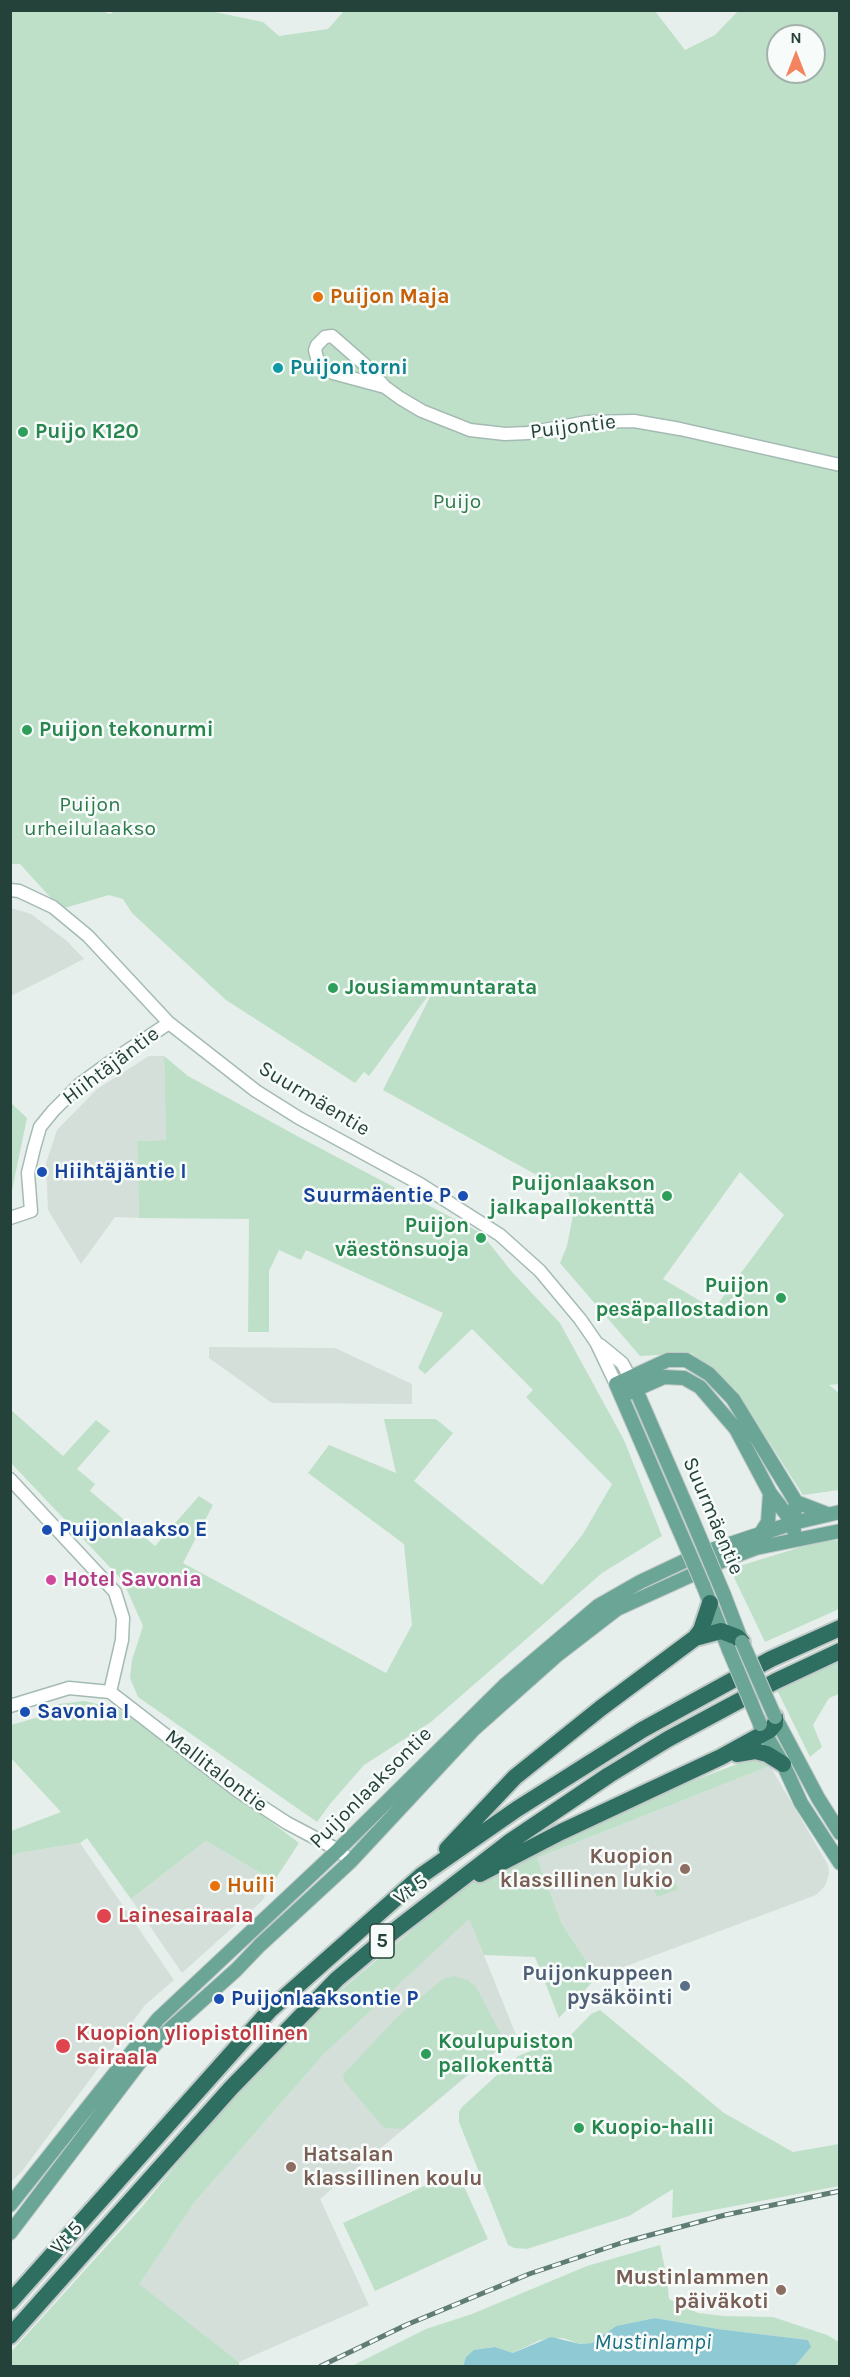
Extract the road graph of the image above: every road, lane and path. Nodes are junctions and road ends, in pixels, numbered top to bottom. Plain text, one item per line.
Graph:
1 (385, 387) junction
2 (840, 465) edge
3 (10, 890) edge
4 (169, 1023) junction
5 (10, 1218) edge
6 (597, 1342) junction
7 (633, 1384) junction
8 (618, 1390) junction
9 (10, 1479) edge
10 (770, 1493) junction
11 (796, 1502) junction
12 (833, 1513) edge
13 (794, 1530) junction
14 (840, 1531) edge
15 (761, 1533) junction
16 (717, 1599) junction
17 (840, 1628) edge
18 (721, 1631) junction
19 (695, 1638) junction
20 (736, 1646) junction
21 (840, 1651) edge
22 (110, 1692) junction
23 (10, 1706) edge
24 (767, 1725) junction
25 (721, 1757) junction
26 (783, 1764) junction
27 (840, 1833) edge
28 (338, 1850) junction
29 (351, 1862) junction
30 (840, 1863) edge
31 (422, 1875) junction
32 (444, 1893) junction
33 (10, 2205) edge
34 (10, 2234) edge
35 (10, 2302) edge
36 (10, 2336) edge

1 - 1 street, Puijontie
1 - 2 street, Puijontie
3 - 4 street, Suurmäentie
4 - 5 street, Hiihtäjäntie
4 - 6 street, Suurmäentie
6 - 7 street, Suurmäentie
6 - 8 street, Suurmäentie
7 - 8 main road
7 - 10 main road
7 - 11 main road
7 - 16 main road, Suurmäentie, bridge
8 - 16 main road, Suurmäentie, bridge
9 - 22 street
10 - 13 main road
10 - 15 main road
11 - 12 main road
11 - 13 main road
12 - 13 main road, Puijonlaaksontie
13 - 14 main road, Puijonlaaksontie
13 - 15 main road, Puijonlaaksontie
13 - 29 main road, Puijonlaaksontie
15 - 28 main road, Puijonlaaksontie
16 - 18 main road, Suurmäentie
16 - 19 highway
16 - 20 main road, Suurmäentie
17 - 31 highway, Vt 5 / 5
18 - 19 highway
18 - 20 highway
19 - 31 highway
20 - 24 main road, Suurmäentie, bridge
21 - 32 highway, Vt 5 / 5
22 - 23 street
22 - 28 street, Mallitalontie
24 - 25 highway
24 - 26 main road
24 - 27 main road
25 - 26 highway
25 - 32 highway
26 - 30 main road
28 - 29 street, Mallitalontie
28 - 33 main road, Puijonlaaksontie
29 - 34 main road, Puijonlaaksontie
31 - 35 highway, Vt 5 / 5
32 - 36 highway, Vt 5 / 5

